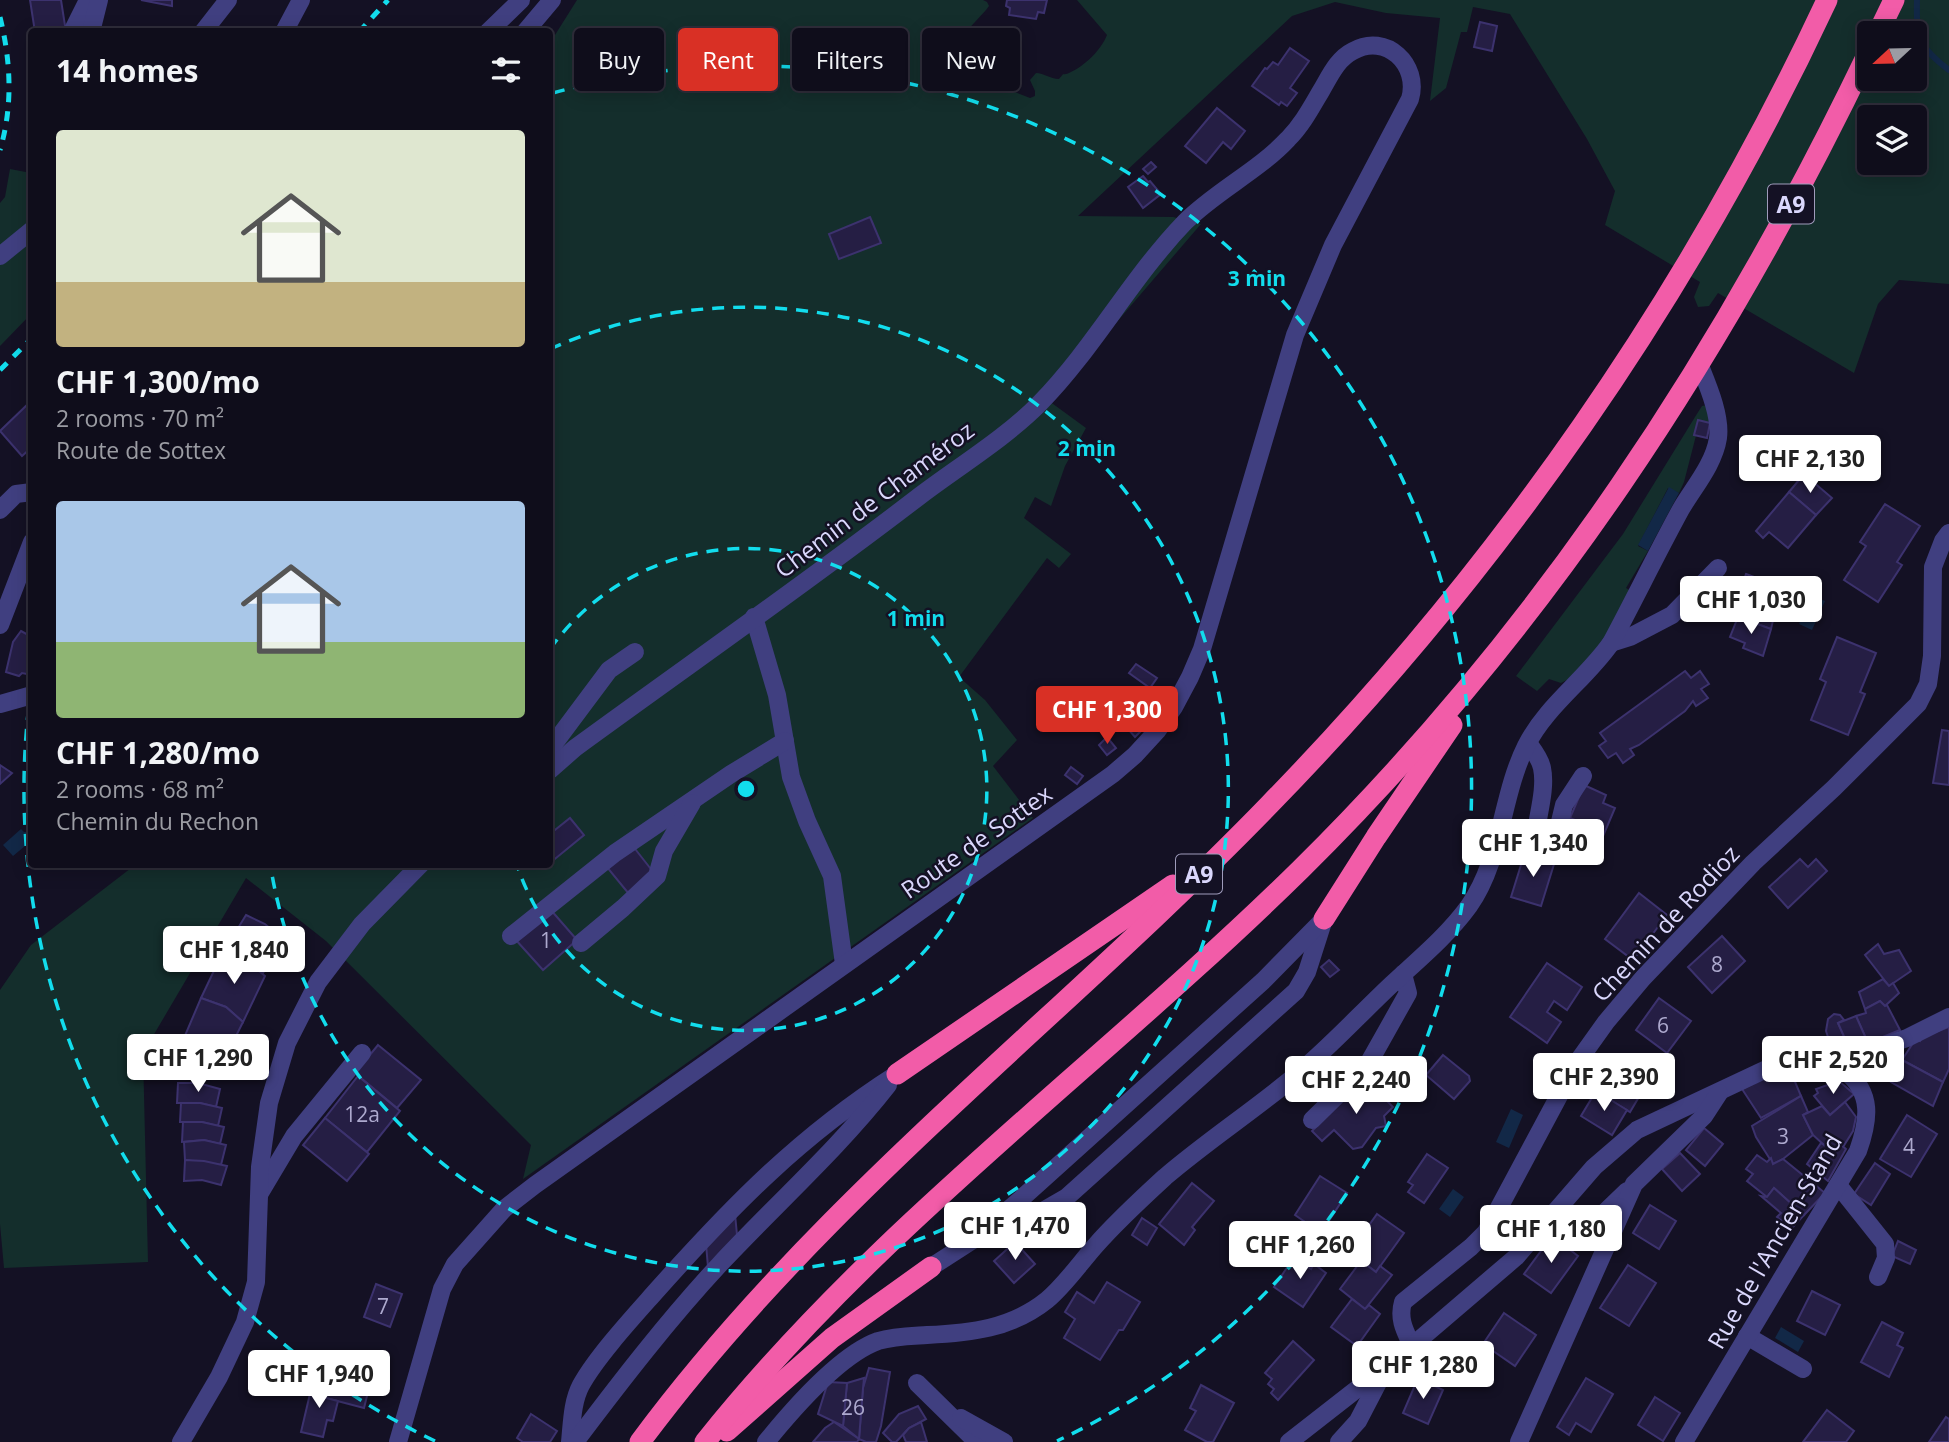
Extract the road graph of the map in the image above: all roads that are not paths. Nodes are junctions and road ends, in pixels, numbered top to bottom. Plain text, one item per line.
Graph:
1 (88, 0) edge
2 (99, 0) edge
3 (228, 0) edge
4 (301, 0) edge
5 (521, 0) edge
6 (552, 0) edge
7 (1827, 0) edge
8 (1894, 0) edge
9 (1884, 21) edge
10 (74, 28) edge
11 (93, 28) edge
12 (206, 28) edge
13 (286, 28) edge
14 (492, 28) edge
15 (528, 28) edge
16 (1857, 75) edge
17 (1185, 222) joint
18 (28, 233) edge
19 (0, 256) edge
20 (1703, 360) junction
21 (28, 492) edge
22 (0, 510) edge
23 (1949, 533) edge
24 (28, 552) edge
25 (1718, 568) dead end
26 (754, 617) junction
27 (1522, 623) junction
28 (0, 625) edge
29 (1611, 643) junction
30 (635, 652) dead end
31 (28, 696) edge
32 (0, 704) edge
33 (785, 741) junction
34 (1528, 743) junction
35 (553, 745) edge
36 (553, 767) edge
37 (1583, 775) dead end
38 (692, 802) junction
39 (1223, 850) junction
40 (417, 868) edge
41 (1324, 919) junction
42 (511, 936) dead end
43 (582, 943) dead end
44 (844, 964) junction
45 (1403, 974) junction
46 (1949, 1017) edge
47 (362, 1053) dead end
48 (1838, 1065) junction
49 (897, 1074) junction
50 (1719, 1093) junction
51 (1312, 1120) dead end
52 (1634, 1184) junction
53 (1838, 1185) junction
54 (258, 1196) junction
55 (973, 1240) junction
56 (1574, 1241) dead end
57 (931, 1267) joint
58 (1878, 1276) dead end
59 (1747, 1336) junction
60 (1412, 1346) junction
61 (1385, 1368) junction
62 (1803, 1369) dead end
63 (917, 1383) dead end
64 (952, 1417) junction
65 (972, 1441) edge
66 (181, 1442) edge
67 (398, 1442) edge
68 (572, 1442) edge
69 (640, 1442) edge
70 (705, 1442) edge
71 (715, 1442) edge
72 (766, 1442) edge
73 (1004, 1442) edge
74 (1289, 1442) edge
75 (1339, 1442) edge
76 (1518, 1442) edge
77 (1684, 1442) edge

1 - 10 street
2 - 11 street
3 - 12 street
4 - 13 street
5 - 14 street
6 - 15 street
7 - 39 highway, A9
8 - 9 highway
16 - 20 highway, A9
17 - 26 street, Chemin de Chaméroz
17 - 44 street, Route de Sottex
18 - 19 street
20 - 27 highway, A9
20 - 29 street
21 - 22 street
23 - 60 street, Chemin de Rodioz
24 - 28 street
25 - 29 street
26 - 33 street
26 - 36 street, Chemin de Chaméroz
27 - 41 highway
27 - 70 highway, A9
29 - 34 street
30 - 35 street
31 - 32 street
33 - 38 street
33 - 44 street
34 - 37 street
34 - 45 street
38 - 42 street
38 - 43 street
39 - 49 highway
39 - 69 highway, A9
40 - 54 street
41 - 55 street
41 - 55 street
44 - 67 street, Route de Sottex
45 - 51 street
45 - 72 street
46 - 48 street
47 - 54 street
48 - 50 street
48 - 53 street, Rue de l'Ancien-Stand
49 - 68 street
49 - 68 street
50 - 52 street
50 - 60 street
52 - 56 street
52 - 76 street
53 - 58 street
53 - 59 street, Rue de l'Ancien-Stand
54 - 66 street
55 - 57 street
57 - 71 highway
59 - 62 street
59 - 77 street, Rue de l'Ancien-Stand
60 - 61 street
61 - 74 street
61 - 75 street
63 - 64 street
64 - 65 street
64 - 73 street

